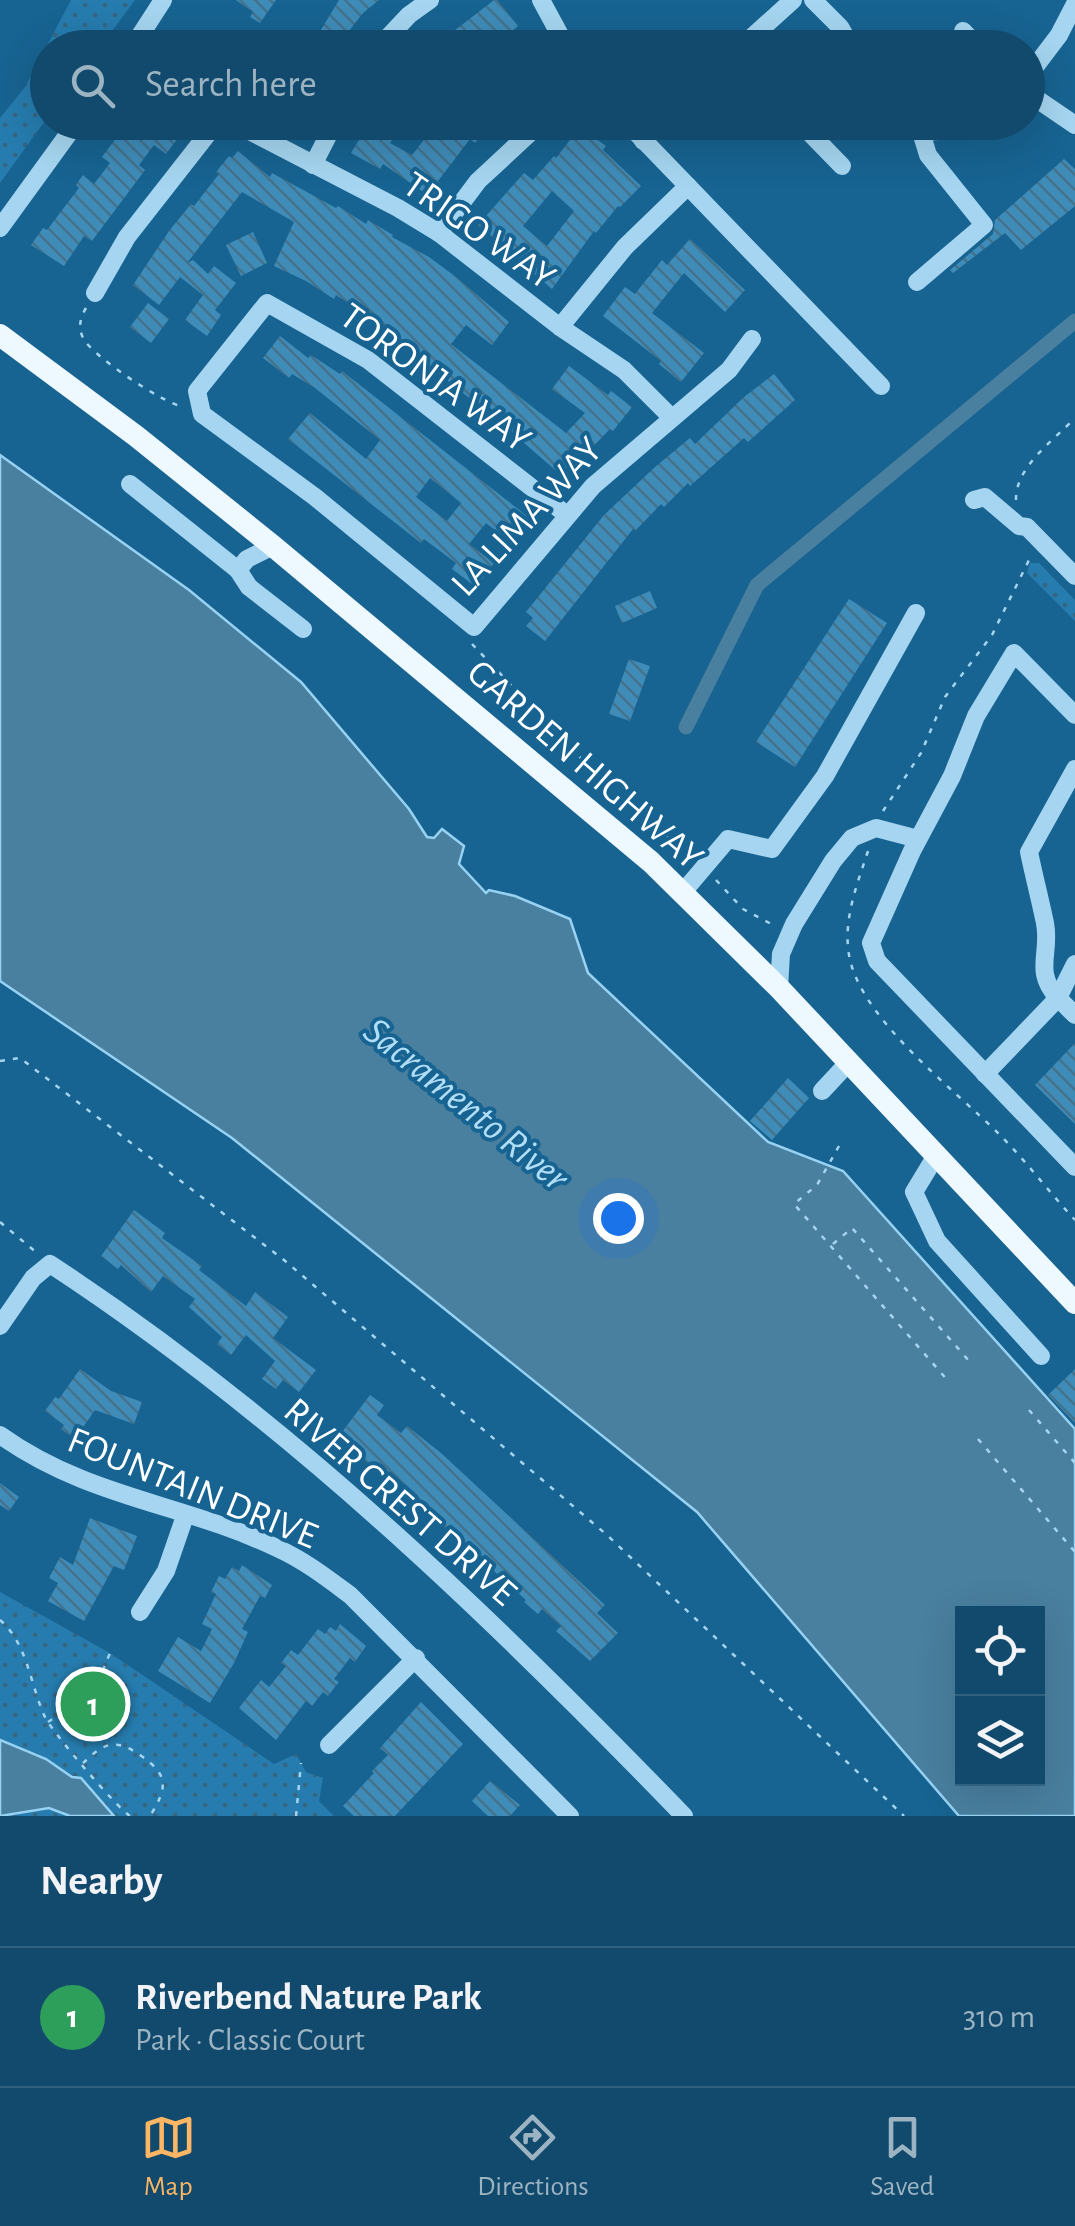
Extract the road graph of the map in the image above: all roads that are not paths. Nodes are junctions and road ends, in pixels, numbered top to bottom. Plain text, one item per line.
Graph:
1 (163, 0) edge
2 (430, 0) edge
3 (541, 0) edge
4 (793, 0) edge
5 (813, 0) edge
6 (1075, 4) edge
7 (144, 30) edge
8 (393, 30) edge
9 (557, 30) edge
10 (760, 30) edge
11 (842, 30) edge
12 (1045, 54) edge
13 (1045, 105) edge
14 (1075, 125) edge
15 (64, 140) edge
16 (203, 140) edge
17 (266, 140) edge
18 (326, 140) edge
19 (522, 140) edge
20 (817, 140) edge
21 (923, 140) edge
22 (643, 141) edge
23 (313, 165) junction
24 (842, 166) dead end
25 (688, 186) junction
26 (0, 228) edge
27 (438, 233) junction
28 (917, 282) dead end
29 (95, 294) dead end
30 (560, 327) junction
31 (0, 335) edge
32 (752, 339) dead end
33 (881, 386) dead end
34 (192, 407) joint
35 (672, 418) junction
36 (130, 484) dead end
37 (974, 500) dead end
38 (567, 514) junction
39 (273, 546) junction
40 (238, 570) junction
41 (1075, 576) edge
42 (916, 613) dead end
43 (303, 629) dead end
44 (1075, 714) edge
45 (1075, 769) edge
46 (1069, 790) edge
47 (918, 839) junction
48 (682, 892) junction
49 (1075, 964) edge
50 (779, 988) junction
51 (1058, 998) junction
52 (1075, 1015) edge
53 (848, 1062) junction
54 (985, 1074) junction
55 (822, 1091) dead end
56 (937, 1154) junction
57 (1075, 1168) edge
58 (1075, 1304) edge
59 (0, 1326) edge
60 (1041, 1356) dead end
61 (0, 1435) edge
62 (184, 1516) junction
63 (140, 1612) dead end
64 (416, 1658) junction
65 (330, 1746) dead end
66 (570, 1816) edge
67 (684, 1816) edge

1 - 7 street
2 - 8 street
3 - 9 street
4 - 10 street
5 - 11 street
6 - 12 street
13 - 14 street
15 - 26 street
16 - 29 street
17 - 23 street, TRIGO WAY
18 - 23 street
19 - 27 street
20 - 24 street
21 - 28 street
22 - 25 street
23 - 27 street, TRIGO WAY
25 - 30 street
25 - 33 street
27 - 30 street, TRIGO WAY
30 - 35 street, TRIGO WAY
31 - 39 main road, GARDEN HIGHWAY
32 - 35 street, LA LIMA WAY
34 - 38 street, TORONJA WAY
34 - 38 street, LA LIMA WAY
35 - 38 street, LA LIMA WAY
36 - 40 street
37 - 41 street
39 - 40 street
39 - 48 main road, GARDEN HIGHWAY
40 - 43 street
42 - 48 street
44 - 47 street
45 - 46 street
46 - 51 street
47 - 50 street
47 - 54 street
48 - 50 main road, GARDEN HIGHWAY
49 - 51 street
50 - 53 main road, GARDEN HIGHWAY
51 - 52 street
51 - 54 street
53 - 55 street
53 - 56 main road, GARDEN HIGHWAY
54 - 57 street
56 - 58 main road, GARDEN HIGHWAY
56 - 60 street
59 - 67 street, RIVER CREST DRIVE
61 - 62 street, FOUNTAIN DRIVE
62 - 63 street
62 - 64 street, FOUNTAIN DRIVE
64 - 65 street
64 - 66 street, FOUNTAIN DRIVE

